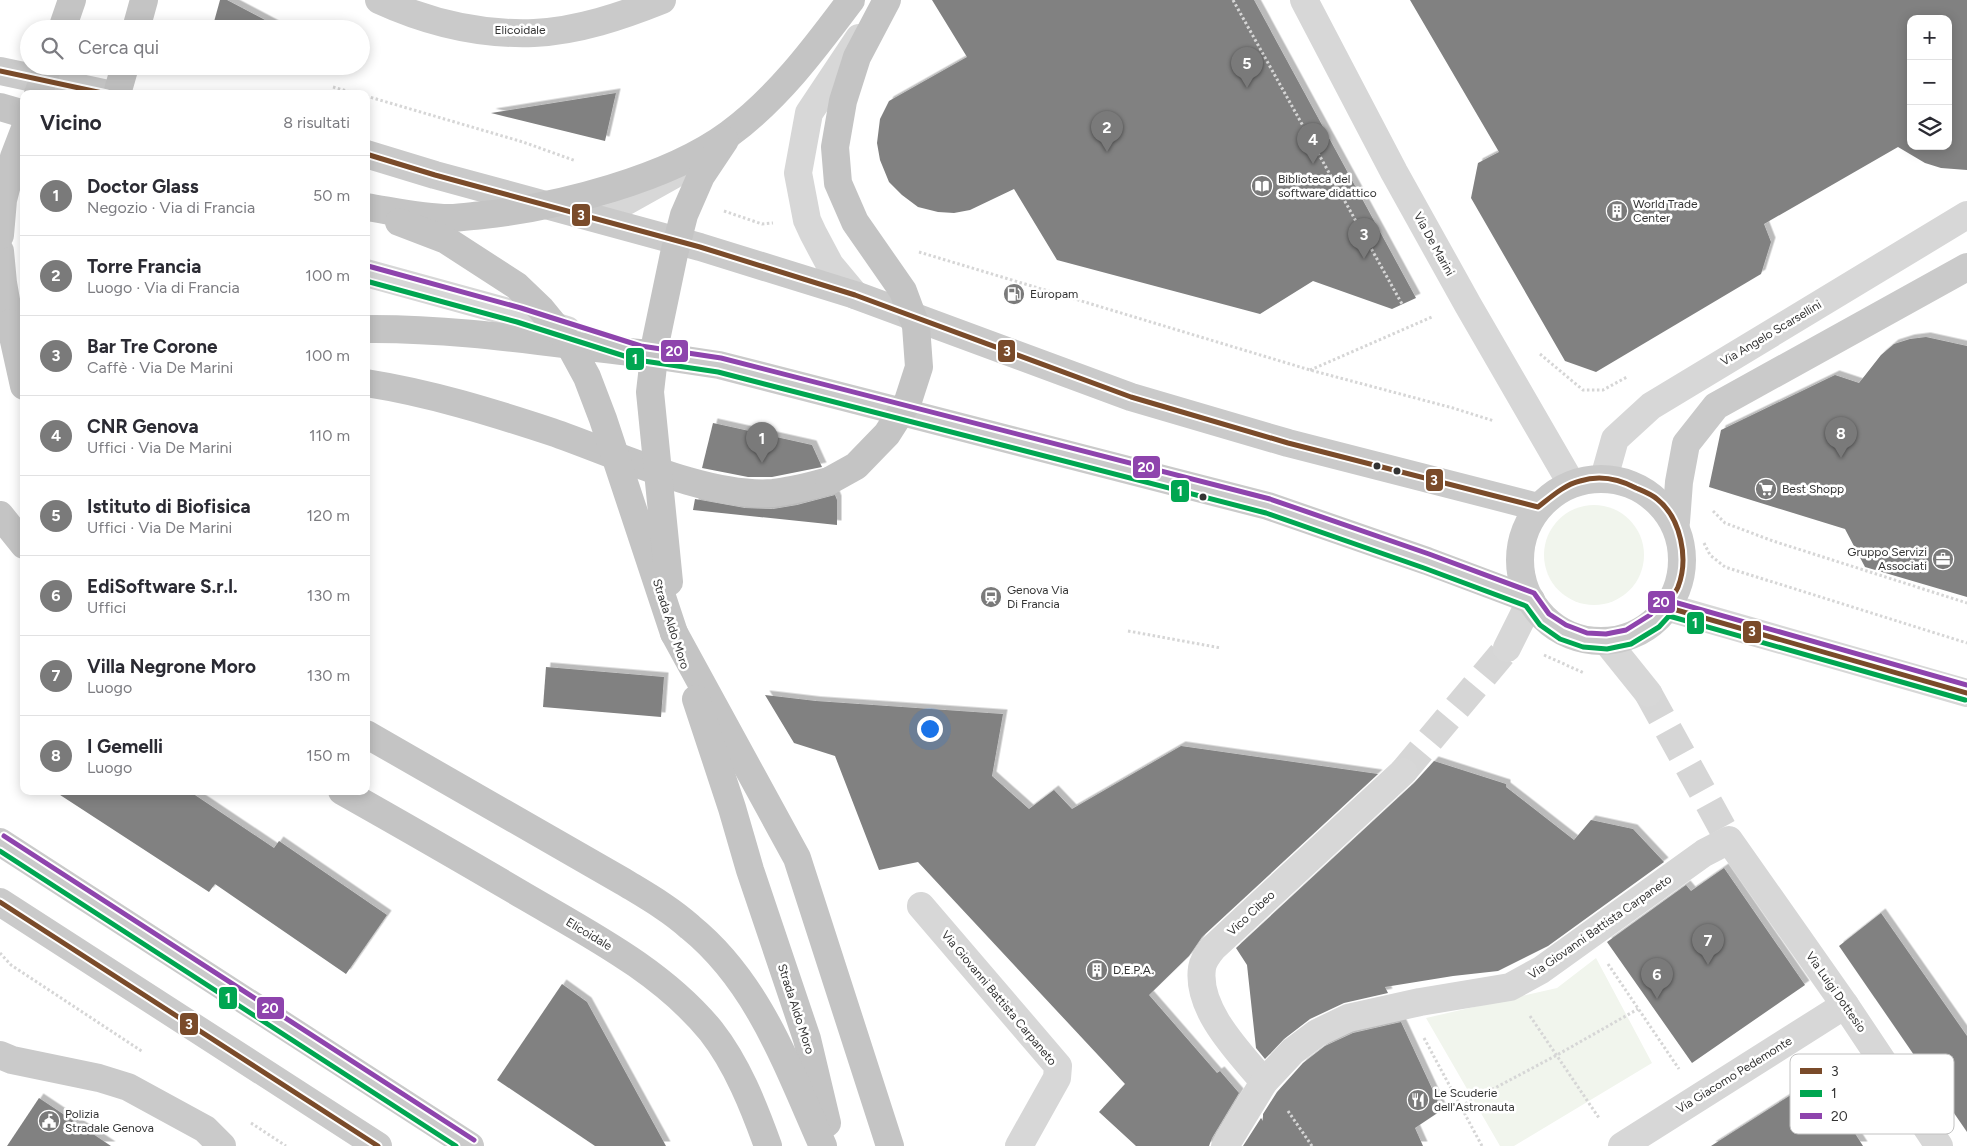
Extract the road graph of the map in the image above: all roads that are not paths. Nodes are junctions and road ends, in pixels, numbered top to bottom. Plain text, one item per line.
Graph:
1 (72, 0) edge
2 (144, 0) edge
3 (378, 0) edge
4 (662, 0) edge
5 (836, 0) edge
6 (851, 0) edge
7 (886, 0) edge
8 (1304, 0) edge
9 (65, 20) edge
10 (138, 20) edge
11 (0, 71) edge
12 (45, 75) edge
13 (122, 75) edge
14 (766, 85) junction
15 (39, 90) edge
16 (89, 90) edge
17 (118, 90) edge
18 (0, 107) edge
19 (20, 113) edge
20 (809, 114) junction
21 (728, 135) junction
22 (20, 141) edge
23 (370, 155) edge
24 (0, 173) edge
25 (20, 179) edge
26 (370, 208) edge
27 (370, 210) edge
28 (1967, 214) edge
29 (596, 218) junction
30 (0, 235) edge
31 (0, 251) edge
32 (1967, 267) edge
33 (370, 274) edge
34 (856, 295) junction
35 (370, 329) edge
36 (0, 342) edge
37 (20, 350) edge
38 (639, 353) junction
39 (20, 366) edge
40 (370, 384) edge
41 (1604, 478) junction
42 (1571, 483) junction
43 (1538, 507) junction
44 (0, 515) edge
45 (1676, 522) junction
46 (20, 540) edge
47 (1530, 600) junction
48 (1666, 607) junction
49 (674, 633) junction
50 (1607, 642) junction
51 (1507, 648) tunnel mouth
52 (1967, 692) edge
53 (1648, 693) tunnel mouth
54 (370, 736) edge
55 (1403, 772) tunnel mouth
56 (349, 795) edge
57 (1729, 840) joint
58 (0, 842) edge
59 (0, 902) edge
60 (921, 906) dead end
61 (0, 918) edge
62 (36, 925) junction
63 (1845, 1005) junction
64 (1878, 1054) edge
65 (4, 1058) edge
66 (1264, 1082) junction
67 (1931, 1134) edge
68 (213, 1138) edge
69 (234, 1146) edge
70 (378, 1146) edge
71 (470, 1146) edge
72 (768, 1146) edge
73 (823, 1146) edge
74 (832, 1146) edge
75 (890, 1146) edge
76 (1019, 1146) edge
77 (1225, 1146) edge
78 (1622, 1146) edge
79 (1939, 1146) edge

1 - 9 highway
2 - 10 highway
3 - 4 main road, Elicoidale
5 - 14 street
6 - 21 highway, bridge
7 - 20 street
7 - 40 highway, bridge
8 - 42 street, Via De Marini
11 - 16 main road
12 - 15 highway, bridge
13 - 17 highway
14 - 20 street
14 - 29 street
18 - 19 highway
20 - 34 street
21 - 26 highway, bridge
21 - 49 highway, bridge
22 - 30 highway, bridge
23 - 29 main road
24 - 25 street
27 - 49 highway, Strada Aldo Moro, bridge
28 - 41 street, Via Angelo Scarsellini
29 - 34 main road
31 - 39 highway, bridge
32 - 45 main road
33 - 38 street
34 - 43 main road
35 - 38 highway
36 - 37 highway
38 - 47 main road
41 - 42 main road
41 - 45 main road
42 - 43 main road
43 - 47 main road
44 - 46 highway
45 - 48 main road
47 - 50 main road
47 - 51 street
48 - 50 main road
48 - 52 street
49 - 74 highway, Strada Aldo Moro
49 - 75 highway
50 - 53 street
54 - 73 highway
55 - 66 street, Vico Cibeo
56 - 72 highway, Elicoidale
57 - 63 street, Via Luigi Dottesio
57 - 66 street, Via Giovanni Battista Carpaneto
58 - 71 main road
59 - 62 main road
60 - 76 street, Via Giovanni Battista Carpaneto
61 - 62 main road
62 - 70 main road
63 - 64 street, Via Luigi Dottesio
63 - 78 street, Via Giacomo Pedemonte
65 - 68 main road
66 - 77 street, Via Giovanni Battista Carpaneto
67 - 79 street, Via Luigi Dottesio
68 - 69 main road

